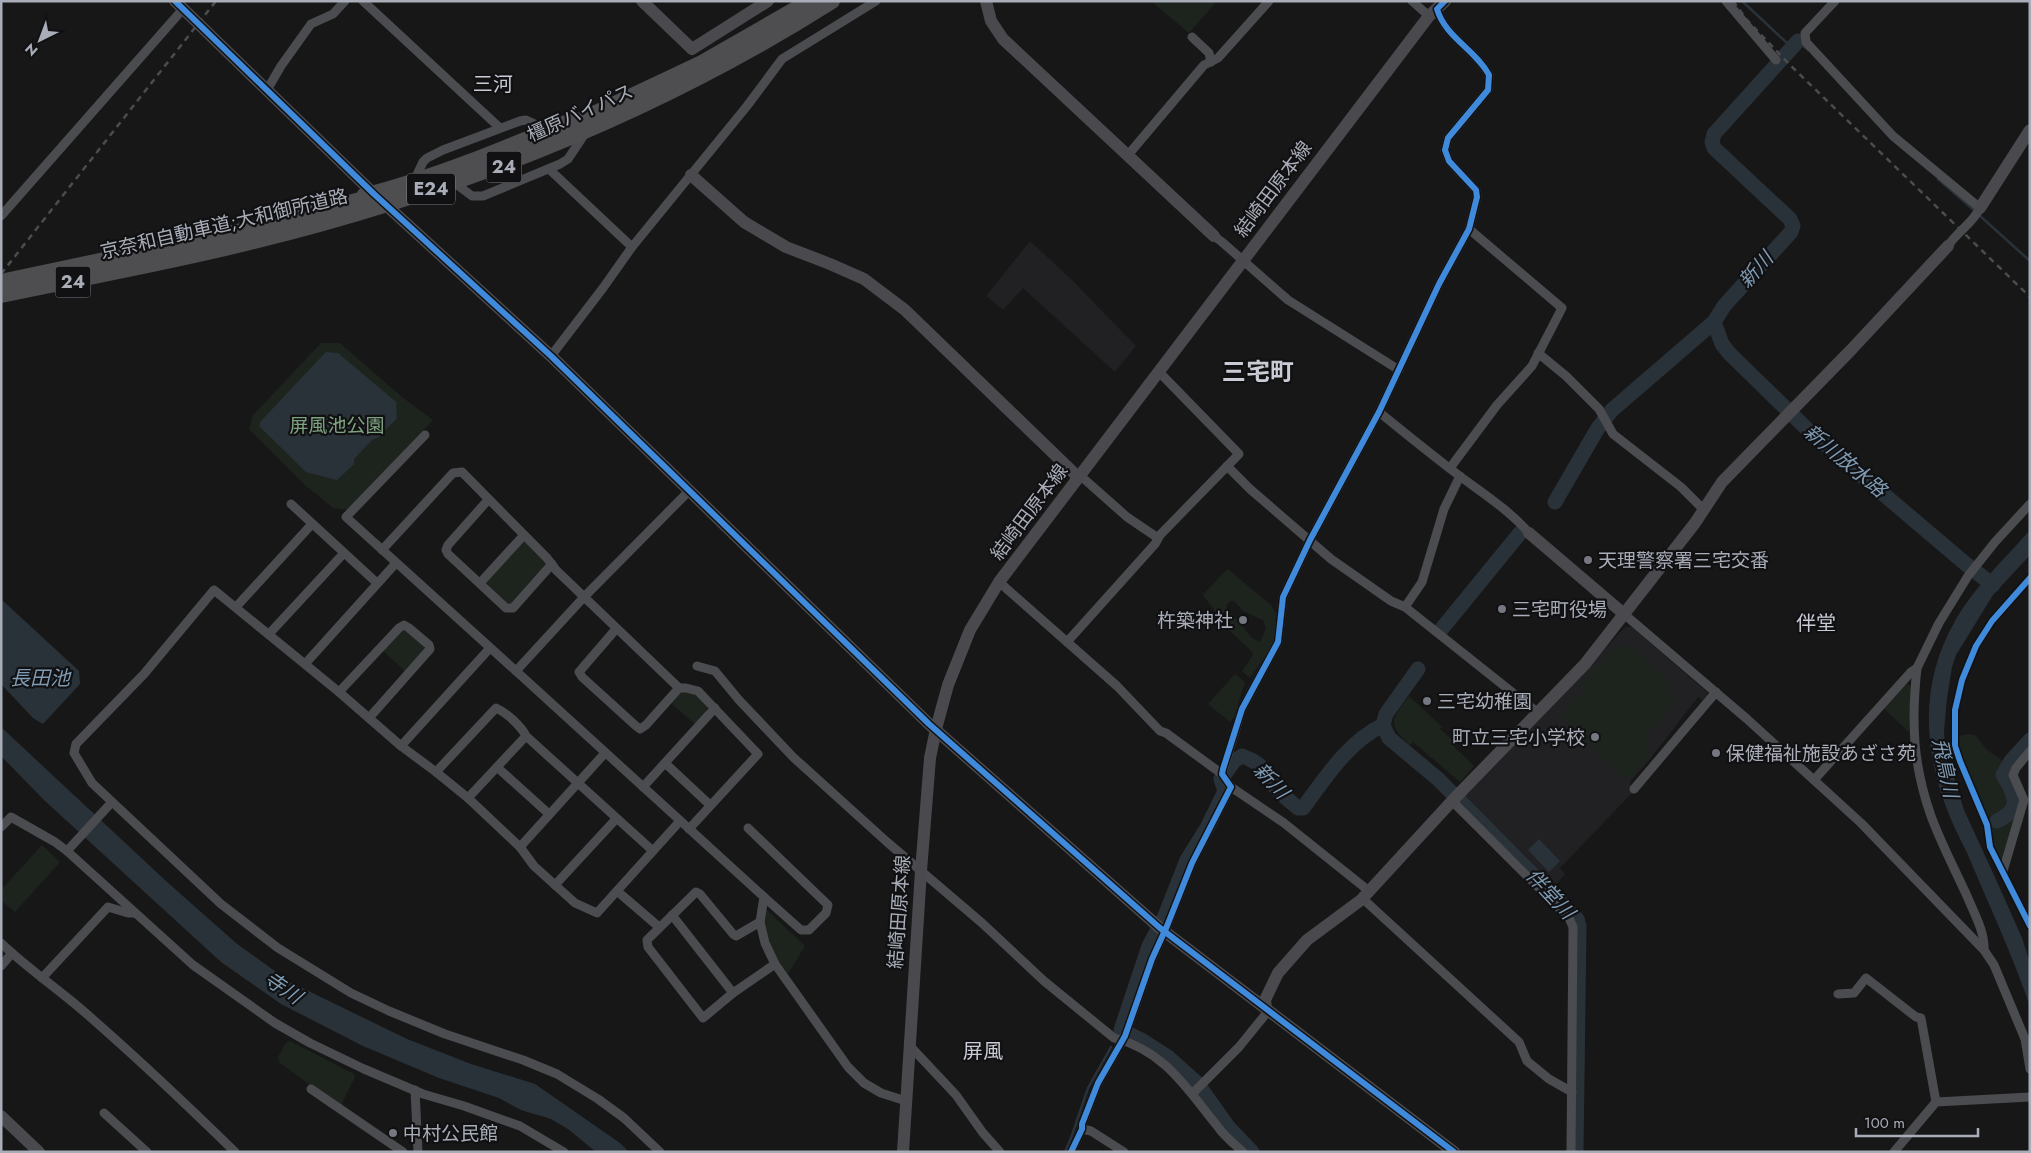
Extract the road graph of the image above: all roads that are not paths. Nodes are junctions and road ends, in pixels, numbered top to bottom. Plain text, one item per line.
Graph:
1 (345, 1) edge
2 (363, 1) edge
3 (642, 1) edge
4 (768, 1) edge
5 (805, 1) edge
6 (810, 1) edge
7 (832, 1) edge
8 (837, 1) edge
9 (876, 1) edge
10 (986, 1) edge
11 (1269, 1) edge
12 (1412, 1) edge
13 (1726, 1) edge
14 (1835, 1) edge
15 (179, 5) edge
16 (1437, 9) edge
17 (1192, 38) dead end
18 (1776, 60) dead end
19 (1211, 62) junction
20 (267, 90) junction
21 (500, 128) junction
22 (550, 130) junction
23 (2030, 130) edge
24 (584, 135) junction
25 (1128, 155) junction
26 (549, 169) junction
27 (691, 175) junction
28 (414, 181) junction
29 (456, 184) junction
30 (374, 194) junction
31 (388, 206) junction
32 (1980, 208) junction
33 (1, 216) edge
34 (1469, 229) junction
35 (1214, 236) joint
36 (1948, 246) joint
37 (632, 247) junction
38 (1242, 260) junction
39 (1, 277) edge
40 (1, 282) edge
41 (1, 296) edge
42 (1538, 353) junction
43 (550, 356) junction
44 (1160, 370) junction
45 (1398, 370) junction
46 (1379, 412) junction
47 (425, 435) dead end
48 (1227, 466) junction
49 (1450, 468) junction
50 (1460, 476) junction
51 (1078, 477) junction
52 (690, 490) junction
53 (488, 500) junction
54 (291, 504) dead end
55 (2030, 504) edge
56 (1703, 509) junction
57 (312, 524) junction
58 (1530, 532) joint
59 (524, 535) junction
60 (1158, 538) junction
61 (1310, 540) junction
62 (382, 550) junction
63 (344, 553) junction
64 (396, 563) junction
65 (552, 564) junction
66 (999, 582) junction
67 (377, 583) junction
68 (480, 583) junction
69 (584, 597) junction
70 (236, 606) junction
71 (1405, 607) junction
72 (1624, 614) junction
73 (616, 629) junction
74 (269, 634) junction
75 (1067, 642) junction
76 (490, 648) junction
77 (305, 664) junction
78 (697, 666) dead end
79 (1917, 668) junction
80 (516, 671) junction
81 (679, 688) junction
82 (339, 692) junction
83 (1716, 692) junction
84 (714, 708) junction
85 (1537, 712) junction
86 (369, 718) junction
87 (936, 729) junction
88 (526, 736) junction
89 (401, 746) junction
90 (2030, 751) edge
91 (605, 753) junction
92 (664, 763) junction
93 (498, 768) junction
94 (436, 772) junction
95 (1222, 774) junction
96 (1814, 780) junction
97 (578, 784) junction
98 (643, 787) junction
99 (1231, 787) junction
100 (1634, 789) dead end
101 (468, 798) junction
102 (1455, 798) junction
103 (2027, 801) edge
104 (110, 805) junction
105 (710, 805) junction
106 (548, 814) junction
107 (616, 819) junction
108 (680, 821) junction
109 (1, 827) edge
110 (689, 828) junction
111 (748, 828) dead end
112 (520, 847) junction
113 (68, 849) junction
114 (653, 851) junction
115 (2003, 870) dead end
116 (921, 871) junction
117 (555, 885) junction
118 (617, 891) junction
119 (1366, 894) junction
120 (764, 897) junction
121 (135, 913) junction
122 (672, 915) junction
123 (760, 922) junction
124 (659, 927) junction
125 (1160, 928) junction
126 (1, 943) edge
127 (1984, 950) junction
128 (12, 954) junction
129 (775, 964) junction
130 (1, 966) edge
131 (42, 978) junction
132 (733, 993) junction
133 (1838, 994) dead end
134 (1266, 1009) junction
135 (1122, 1040) junction
136 (910, 1046) junction
137 (2030, 1068) edge
138 (311, 1089) dead end
139 (415, 1090) junction
140 (1572, 1092) junction
141 (1193, 1093) junction
142 (2030, 1097) edge
143 (906, 1100) junction
144 (1936, 1102) junction
145 (104, 1113) dead end
146 (1, 1116) edge
147 (1082, 1129) junction
148 (39, 1152) edge
149 (147, 1152) edge
150 (235, 1152) edge
151 (403, 1152) edge
152 (418, 1152) edge
153 (564, 1152) edge
154 (660, 1152) edge
155 (903, 1152) edge
156 (1000, 1152) edge
157 (1071, 1152) edge
158 (1124, 1152) edge
159 (1242, 1152) edge
160 (1454, 1152) edge
161 (1571, 1152) edge
162 (1894, 1152) edge

1 - 20 street
2 - 21 street
3 - 4 street
5 - 22 highway, 橿原バイパス / 24
6 - 40 highway, 京奈和自動車道;大和御所道路 / E24, bridge
7 - 41 highway, 京奈和自動車道;大和御所道路 / E24, bridge
8 - 24 highway, 橿原バイパス / 24
9 - 27 street
10 - 25 street
11 - 19 street
12 - 16 street
13 - 18 street
14 - 32 street
15 - 20 street
15 - 33 street
16 - 34 street
16 - 38 street, 結崎田原本線
17 - 19 street
19 - 25 street
20 - 30 street
21 - 22 street
21 - 28 street
22 - 28 highway, 橿原バイパス / 24
23 - 32 street
24 - 26 street
24 - 29 highway, 橿原バイパス / 24
25 - 35 street
26 - 29 street
26 - 37 street
27 - 37 street
27 - 51 street
28 - 30 highway, 橿原バイパス / 24
29 - 31 highway, 橿原バイパス / 24
30 - 31 street
30 - 39 highway, 橿原バイパス / 24, bridge
31 - 41 highway, 橿原バイパス / 24, bridge
31 - 43 street
32 - 36 street
34 - 42 street
34 - 45 street
35 - 38 street
36 - 56 street
37 - 43 street
38 - 44 street, 結崎田原本線
38 - 45 street
42 - 49 street
42 - 56 street
43 - 52 street
44 - 48 street
44 - 51 street, 結崎田原本線
45 - 46 street
46 - 49 street
46 - 61 street
47 - 62 street
48 - 60 street
48 - 61 street
49 - 50 street
50 - 58 street
50 - 71 street
51 - 60 street
51 - 66 street, 結崎田原本線
52 - 69 street
52 - 87 street
53 - 59 street
53 - 62 street
53 - 68 street
54 - 57 street
55 - 79 street
56 - 72 street
57 - 63 street
57 - 70 street
58 - 72 street
59 - 65 street
59 - 68 street
60 - 75 street
61 - 71 street
61 - 95 street
62 - 64 street
63 - 67 street
63 - 74 street
64 - 67 street
64 - 76 street
65 - 68 street
65 - 69 street
66 - 75 street
66 - 87 street, 結崎田原本線
67 - 77 street
69 - 73 street
69 - 80 street
70 - 74 street
70 - 104 street
71 - 85 street
72 - 83 street
72 - 85 street
73 - 81 street
73 - 81 street
74 - 77 street
75 - 95 street
76 - 80 street
76 - 89 street
77 - 82 street
78 - 116 street
79 - 96 street
79 - 127 street
80 - 91 street
81 - 84 street
82 - 86 street
82 - 86 street
83 - 96 street
83 - 100 street
84 - 92 street
84 - 105 street
85 - 102 street
86 - 89 street
87 - 116 street, 結崎田原本線
87 - 125 street
88 - 93 street
88 - 94 street
88 - 97 street
89 - 94 street
90 - 103 street
91 - 97 street
91 - 98 street
92 - 98 street
92 - 105 street
93 - 101 street
93 - 106 street
94 - 101 street
95 - 99 street
96 - 127 street
97 - 106 street
97 - 107 street
98 - 108 street
99 - 119 street
99 - 125 street
101 - 112 street
102 - 119 street
102 - 140 street
103 - 115 street
104 - 113 street
104 - 154 street
105 - 110 street
106 - 112 street
107 - 114 street
107 - 117 street
108 - 110 street
108 - 114 street
109 - 113 street
110 - 120 street
111 - 120 street
112 - 117 street
113 - 121 street
114 - 118 street
116 - 135 street
116 - 136 street, 結崎田原本線
117 - 118 street
118 - 124 street
119 - 134 street
119 - 140 street
120 - 123 street
121 - 131 street
121 - 139 street
122 - 123 street
122 - 124 street
122 - 132 street
123 - 129 street
124 - 132 street
125 - 134 street
125 - 135 street
126 - 128 street
127 - 137 street
128 - 130 street
128 - 131 street
129 - 132 street
129 - 143 street
131 - 150 street
133 - 144 street
134 - 141 street
134 - 160 street
135 - 141 street
135 - 147 street
136 - 143 street, 結崎田原本線
136 - 156 street
138 - 151 street
139 - 152 street
139 - 153 street
140 - 161 street
141 - 159 street
142 - 144 street
143 - 155 street, 結崎田原本線
144 - 162 street
145 - 149 street
146 - 148 street
147 - 157 street
147 - 158 street

